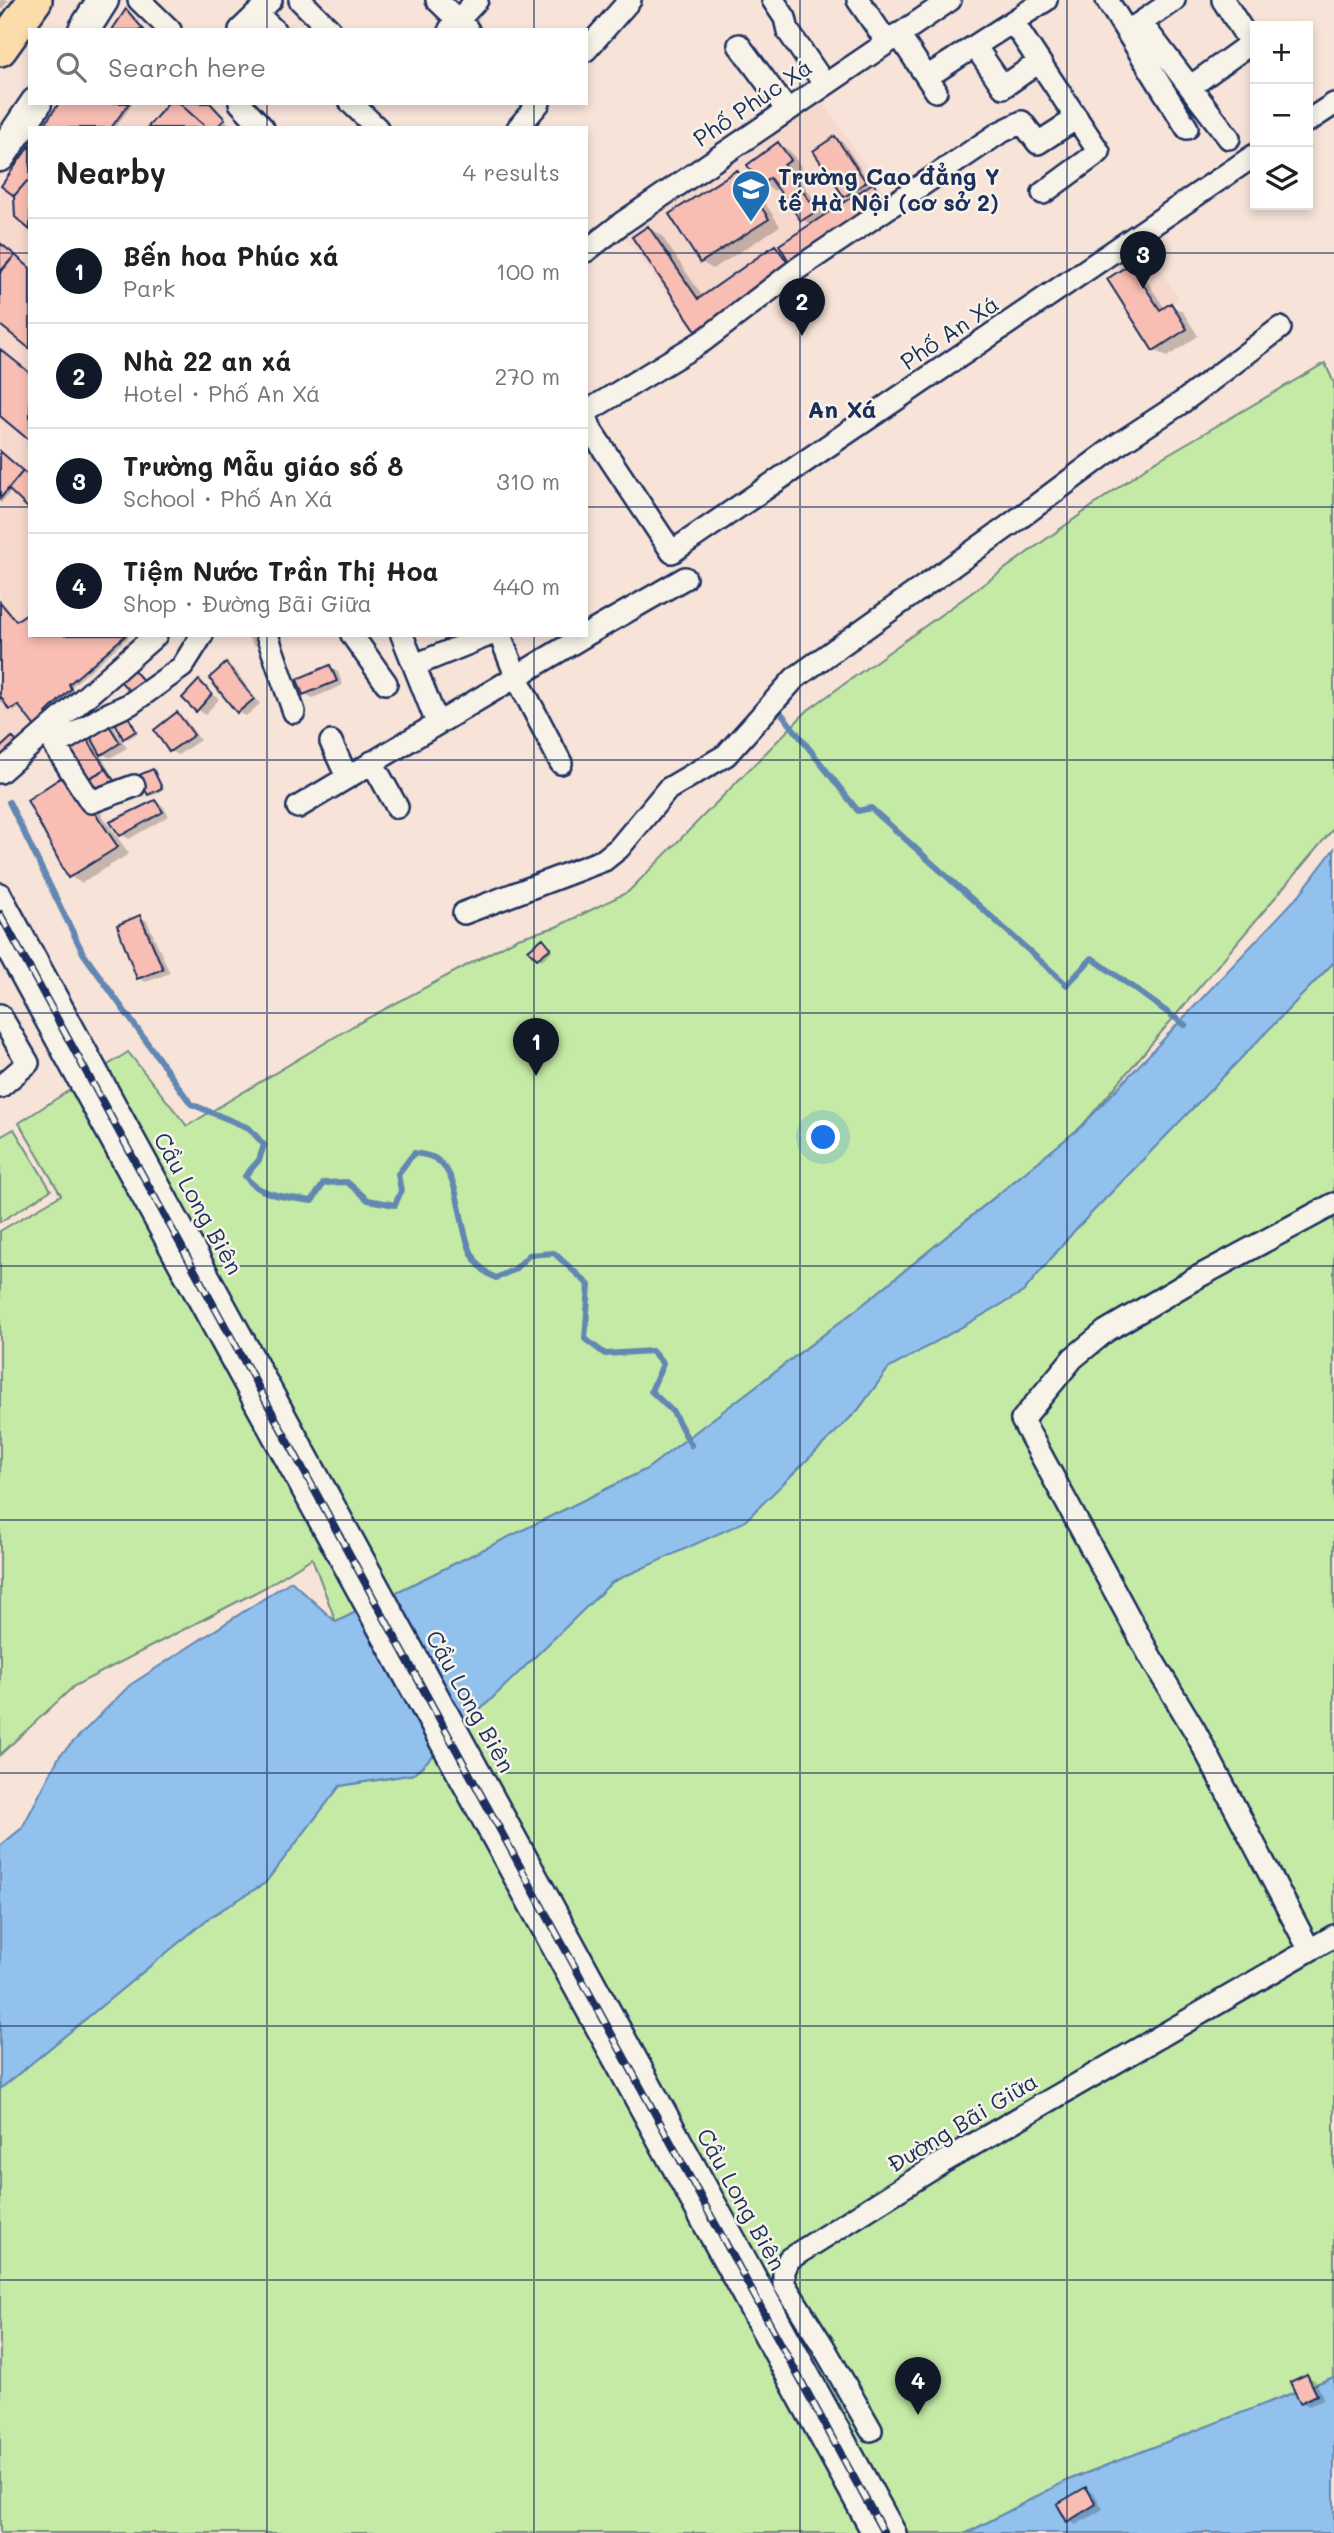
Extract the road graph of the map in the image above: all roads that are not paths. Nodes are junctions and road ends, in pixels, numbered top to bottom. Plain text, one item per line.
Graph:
1 (35, 0) edge
2 (103, 0) edge
3 (139, 0) edge
4 (300, 0) edge
5 (437, 0) edge
6 (477, 0) edge
7 (773, 0) edge
8 (858, 0) edge
9 (950, 0) edge
10 (1046, 0) edge
11 (1107, 0) edge
12 (1174, 0) edge
13 (1223, 0) edge
14 (624, 2) edge
15 (264, 7) edge
16 (1139, 18) edge
17 (1013, 22) junction
18 (458, 27) edge
19 (85, 28) edge
20 (168, 28) edge
21 (242, 28) edge
22 (273, 28) edge
23 (328, 28) edge
24 (893, 38) junction
25 (1250, 41) edge
26 (739, 45) dead end
27 (975, 46) junction
28 (588, 47) edge
29 (1250, 48) edge
30 (0, 50) edge
31 (1039, 62) junction
32 (825, 85) junction
33 (1190, 87) junction
34 (1334, 104) edge
35 (35, 105) edge
36 (242, 105) edge
37 (538, 105) edge
38 (787, 110) junction
39 (1077, 118) junction
40 (1313, 118) edge
41 (261, 126) edge
42 (520, 126) edge
43 (1187, 128) dead end
44 (1229, 138) dead end
45 (0, 156) edge
46 (1250, 158) edge
47 (1043, 193) dead end
48 (588, 249) edge
49 (1280, 328) dead end
50 (588, 411) edge
51 (588, 422) edge
52 (685, 578) dead end
53 (588, 634) edge
54 (154, 637) edge
55 (201, 637) edge
56 (268, 637) edge
57 (353, 637) edge
58 (403, 637) edge
59 (484, 637) edge
60 (501, 637) edge
61 (583, 637) edge
62 (415, 665) junction
63 (516, 676) junction
64 (386, 683) dead end
65 (294, 712) dead end
66 (437, 723) junction
67 (331, 742) dead end
68 (372, 762) junction
69 (561, 763) dead end
70 (0, 772) edge
71 (347, 777) junction
72 (134, 786) dead end
73 (298, 807) dead end
74 (397, 807) dead end
75 (0, 894) edge
76 (464, 913) dead end
77 (0, 936) edge
78 (0, 1015) edge
79 (0, 1087) edge
80 (1334, 1204) edge
81 (1334, 1936) edge
82 (1309, 1949) junction
83 (871, 2430) dead end
84 (873, 2533) edge
85 (895, 2533) edge

1 - 30 main road
2 - 19 street
3 - 20 street
4 - 23 street
5 - 18 street
6 - 18 street
7 - 32 street
8 - 24 street
9 - 24 street, Phố Phúc Xá
10 - 17 street
11 - 16 street
12 - 16 street
13 - 25 street
14 - 28 street
15 - 21 street
15 - 22 street
16 - 33 street
16 - 43 street
17 - 27 street
17 - 31 street
24 - 27 street
24 - 32 street, Phố Phúc Xá
26 - 38 street
27 - 31 street
29 - 33 street
31 - 39 street
32 - 38 street, Phố Phúc Xá
33 - 44 street
34 - 40 street
35 - 45 street
36 - 41 street
37 - 42 street
38 - 48 street, Phố Phúc Xá
39 - 47 street
39 - 50 street
46 - 51 street, Phố An Xá
49 - 76 street
52 - 53 street
54 - 70 street
55 - 72 street
56 - 65 street
57 - 64 street
58 - 62 street
59 - 62 street
60 - 63 street
61 - 63 street
62 - 66 street
63 - 66 street
63 - 69 street
66 - 68 street
67 - 71 street
68 - 71 street
68 - 74 street
71 - 73 street
75 - 85 street, Cầu Long Biên
77 - 84 street, Cầu Long Biên
78 - 79 street
80 - 82 street
81 - 82 street, Đường Bãi Giữa
82 - 83 street, Đường Bãi Giữa

